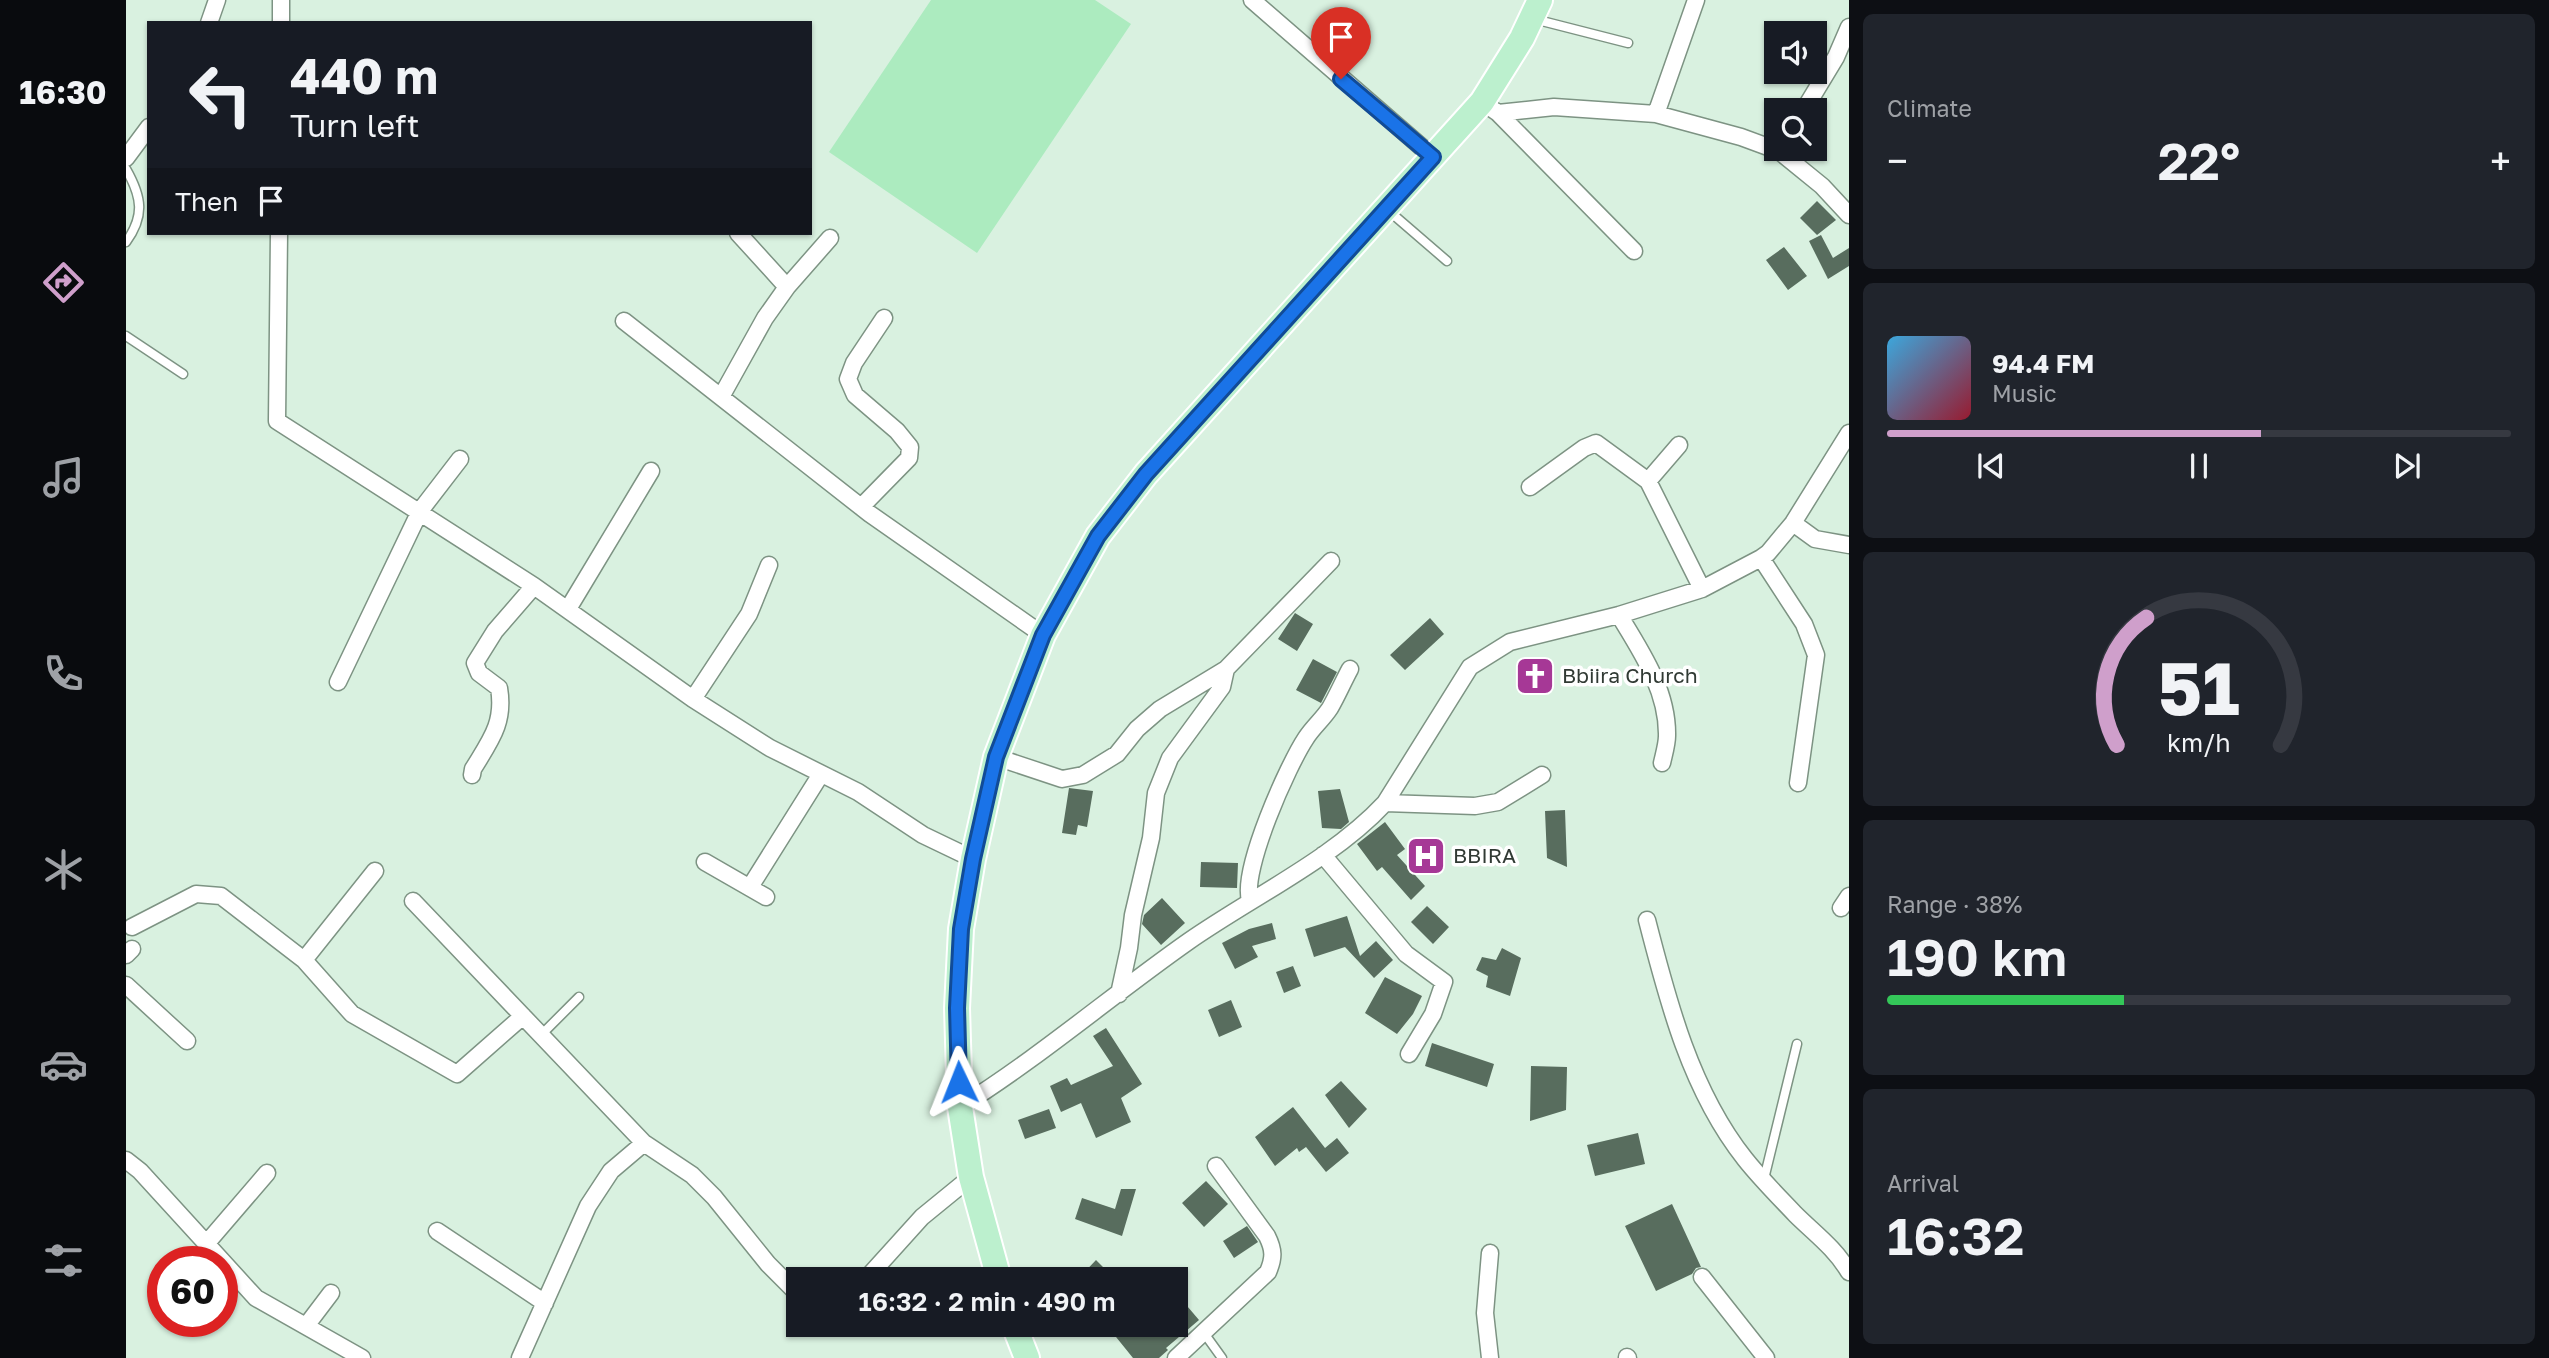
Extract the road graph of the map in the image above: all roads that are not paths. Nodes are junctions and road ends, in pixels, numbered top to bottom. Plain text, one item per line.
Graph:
1 (217, 0) edge
2 (281, 0) edge
3 (1252, 0) edge
4 (1696, 0) edge
5 (1536, 9) edge
6 (210, 21) edge
7 (281, 21) edge
8 (1849, 27) edge
9 (1628, 43) dead end
10 (1842, 61) edge
11 (1813, 98) edge
12 (1490, 108) junction
13 (1656, 114) junction
14 (147, 130) edge
15 (1764, 145) edge
16 (1433, 157) junction
17 (126, 158) edge
18 (1793, 161) edge
19 (126, 169) edge
20 (1387, 209) junction
21 (1849, 215) edge
22 (279, 235) edge
23 (740, 235) edge
24 (830, 238) dead end
25 (126, 243) edge
26 (1634, 251) dead end
27 (1447, 261) dead end
28 (787, 287) junction
29 (884, 318) dead end
30 (624, 321) dead end
31 (126, 336) edge
32 (183, 374) dead end
33 (721, 397) junction
34 (1849, 433) edge
35 (1679, 445) dead end
36 (460, 459) dead end
37 (651, 471) dead end
38 (1648, 481) junction
39 (1530, 487) dead end
40 (860, 507) junction
41 (420, 511) junction
42 (1793, 523) junction
43 (1849, 545) edge
44 (1761, 558) junction
45 (1331, 561) dead end
46 (769, 565) dead end
47 (534, 586) junction
48 (1702, 589) junction
49 (568, 609) junction
50 (1619, 615) junction
51 (1043, 635) junction
52 (1226, 669) junction
53 (1350, 669) dead end
54 (338, 682) dead end
55 (693, 699) junction
56 (996, 757) junction
57 (1662, 763) dead end
58 (821, 774) junction
59 (472, 775) dead end
60 (1542, 775) dead end
61 (1798, 783) dead end
62 (1385, 803) junction
63 (1323, 855) junction
64 (973, 859) junction
65 (705, 862) dead end
66 (375, 871) dead end
67 (750, 887) junction
68 (766, 897) dead end
69 (1250, 900) junction
70 (413, 901) dead end
71 (1647, 920) dead end
72 (132, 928) dead end
73 (304, 960) junction
74 (126, 985) edge
75 (1119, 994) junction
76 (579, 997) dead end
77 (523, 1016) junction
78 (541, 1035) junction
79 (187, 1041) dead end
80 (1797, 1044) dead end
81 (1409, 1054) dead end
82 (960, 1107) junction
83 (644, 1143) junction
84 (126, 1160) edge
85 (1216, 1166) dead end
86 (267, 1173) dead end
87 (971, 1177) junction
88 (1764, 1179) junction
89 (437, 1231) dead end
90 (206, 1244) junction
91 (1490, 1254) dead end
92 (877, 1267) edge
93 (996, 1267) edge
94 (1849, 1272) edge
95 (1702, 1277) dead end
96 (786, 1282) edge
97 (331, 1293) dead end
98 (545, 1303) junction
99 (306, 1326) junction
100 (1204, 1333) junction
101 (1019, 1337) edge
102 (362, 1358) edge
103 (520, 1358) edge
104 (1027, 1358) edge
105 (1175, 1358) edge
106 (1222, 1358) edge
107 (1490, 1358) edge
108 (1766, 1358) edge

1 - 6 street
2 - 7 street
3 - 16 street
4 - 13 street
5 - 9 lane
5 - 12 main road
8 - 10 street
10 - 11 street
12 - 13 street
12 - 16 main road
12 - 26 street
13 - 15 street
14 - 17 street
16 - 20 main road
18 - 21 street
19 - 25 lane
20 - 27 lane
20 - 51 main road
22 - 41 street
23 - 28 street
24 - 28 street
28 - 33 street
29 - 40 street
30 - 33 street
31 - 32 lane
33 - 40 street
34 - 42 street
35 - 38 street
36 - 41 street
37 - 49 street
38 - 39 street
38 - 48 street
40 - 51 street
41 - 47 street
41 - 54 street
42 - 43 street
42 - 44 street
44 - 48 street
44 - 61 street
45 - 52 street
46 - 55 street
47 - 49 street
47 - 59 street
48 - 50 street
49 - 55 street
50 - 57 street
50 - 62 street
51 - 56 main road
52 - 56 street
52 - 75 street
53 - 69 street
55 - 58 street
56 - 64 main road
58 - 64 street
58 - 67 street
60 - 62 street
62 - 63 street
63 - 69 street
63 - 81 street
64 - 82 main road
65 - 67 street
66 - 73 street
67 - 68 street
69 - 75 street
70 - 77 street
71 - 88 street
72 - 73 street
73 - 77 street
74 - 79 street
75 - 82 street
76 - 78 lane
77 - 78 street
78 - 83 street
80 - 88 lane
82 - 87 main road
83 - 96 street
83 - 98 street
84 - 90 street
85 - 100 street
86 - 90 street
87 - 92 street
87 - 93 main road
88 - 94 street
89 - 98 street
90 - 99 street
91 - 107 street
95 - 108 street
97 - 99 street
98 - 103 street
99 - 102 street
100 - 105 street
100 - 106 lane
101 - 104 main road

